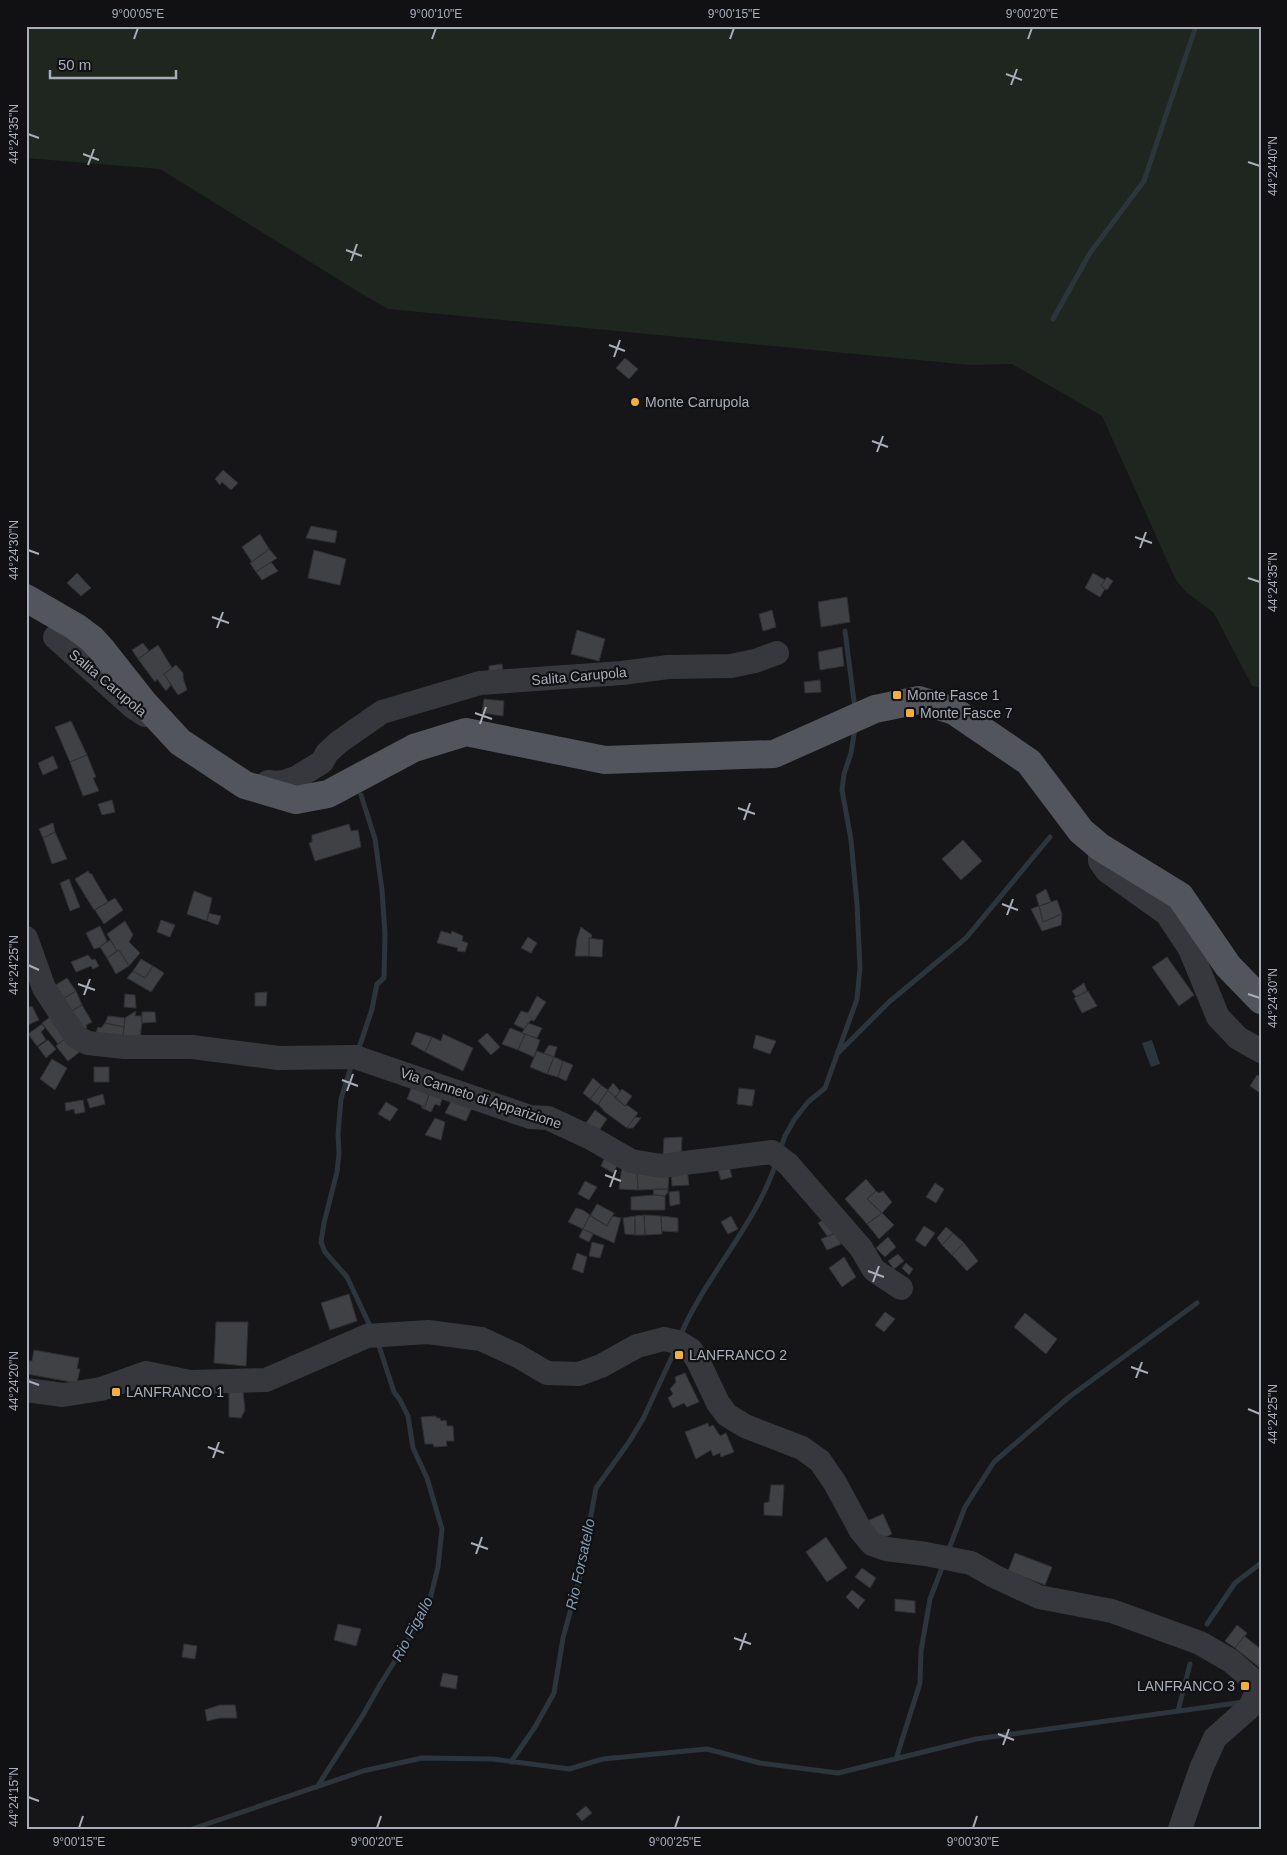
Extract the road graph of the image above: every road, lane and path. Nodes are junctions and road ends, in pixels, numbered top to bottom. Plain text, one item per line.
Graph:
1 (26, 598) edge
2 (55, 637) dead end
3 (777, 653) dead end
4 (164, 726) junction
5 (259, 790) junction
6 (1100, 846) junction
7 (26, 938) edge
8 (1261, 1000) edge
9 (1261, 1051) edge
10 (901, 1288) dead end
11 (26, 1390) edge
12 (1180, 1829) edge

1 - 4 main road
2 - 4 street, Salita Carupola
3 - 5 street, Salita Carupola
4 - 5 main road
5 - 6 main road
6 - 8 main road
6 - 9 street
7 - 10 street, Via Canneto di Apparizione
11 - 12 street

